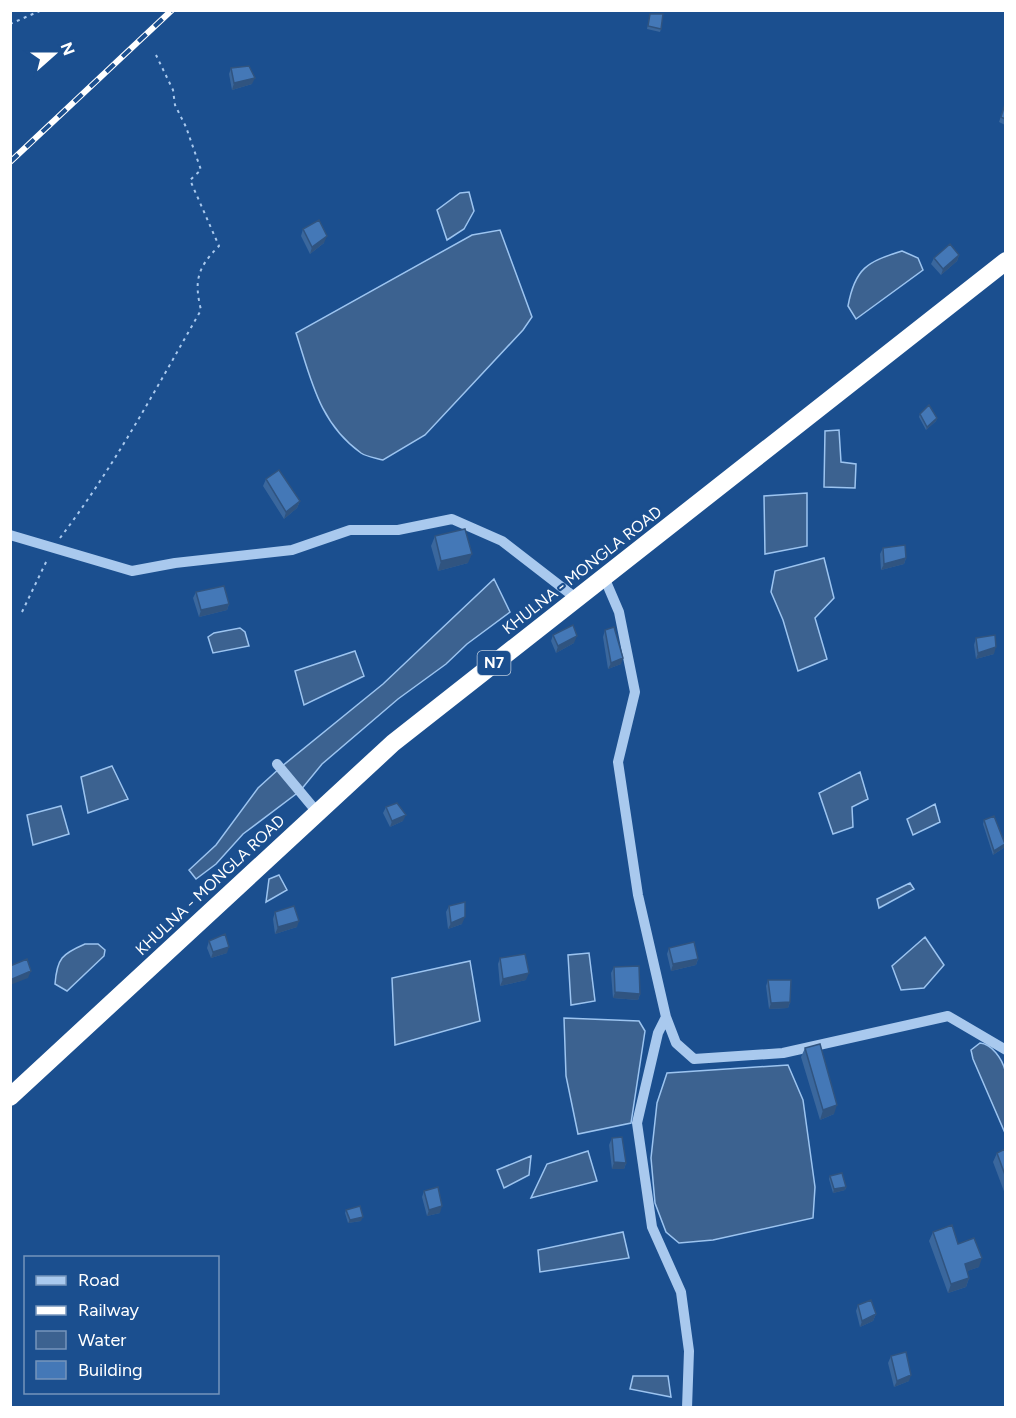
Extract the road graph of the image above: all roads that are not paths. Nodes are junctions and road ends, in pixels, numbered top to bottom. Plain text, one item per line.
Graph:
1 (1005, 261) edge
2 (10, 535) edge
3 (604, 577) junction
4 (577, 598) junction
5 (277, 764) dead end
6 (317, 812) junction
7 (666, 1017) junction
8 (1005, 1050) edge
9 (10, 1097) edge
10 (687, 1407) edge

1 - 3 highway, KHULNA - MONGLA ROAD / N7
2 - 4 street
3 - 4 highway, KHULNA - MONGLA ROAD / N7
3 - 7 street
4 - 6 highway, KHULNA - MONGLA ROAD / N7
5 - 6 street
6 - 9 highway, KHULNA - MONGLA ROAD / N7
7 - 8 street
7 - 10 street

